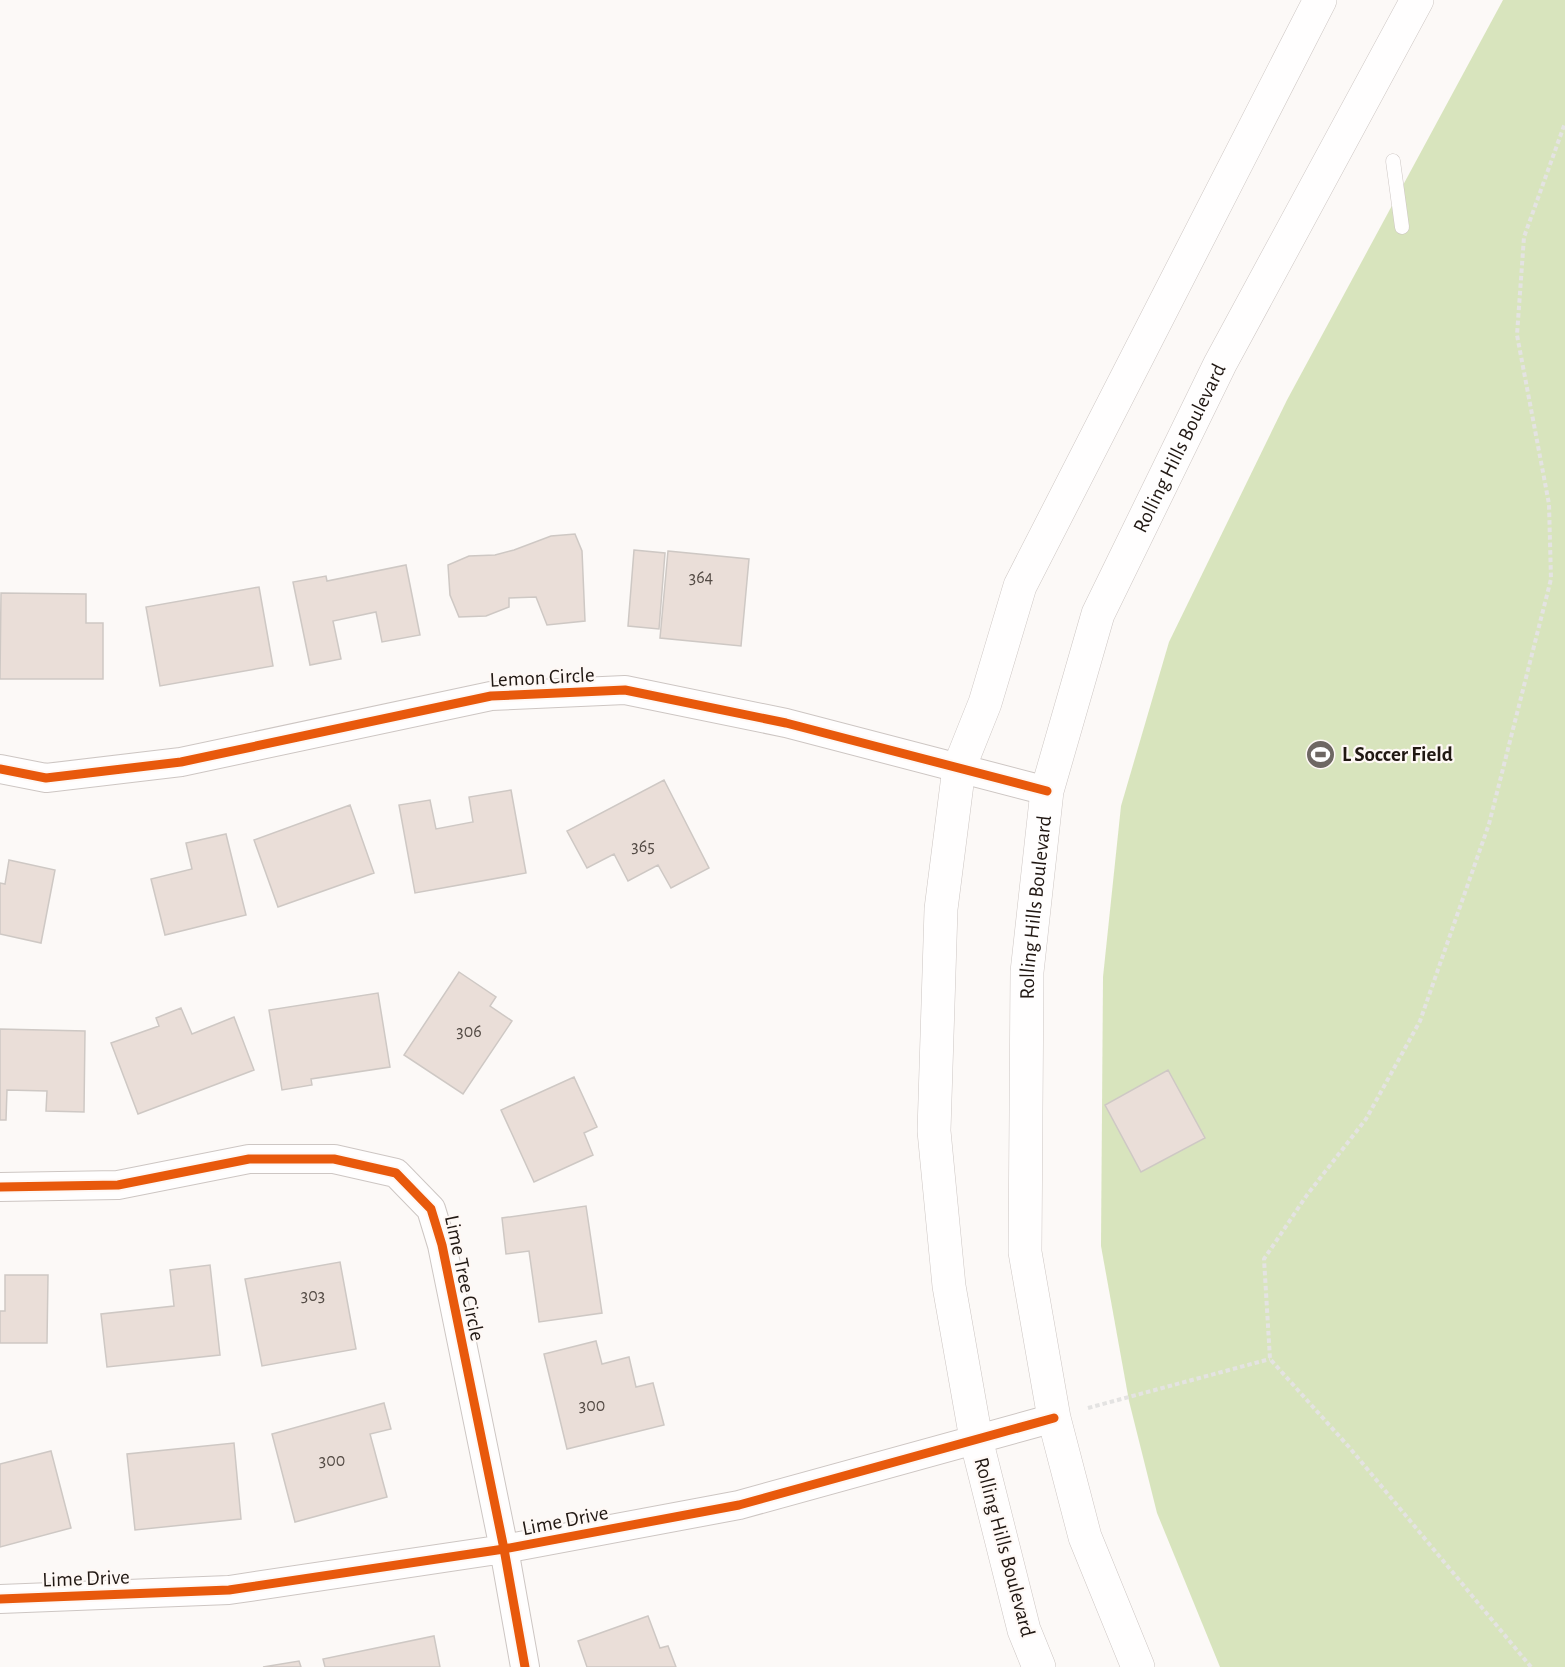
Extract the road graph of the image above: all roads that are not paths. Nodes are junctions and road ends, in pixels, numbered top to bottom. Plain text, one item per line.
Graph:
1 (1320, 0) edge
2 (1417, 0) edge
3 (1393, 161) dead end
4 (1402, 227) dead end
5 (959, 768) junction
6 (0, 769) edge
7 (1047, 790) junction
8 (0, 1188) edge
9 (1054, 1418) junction
10 (976, 1439) junction
11 (504, 1549) junction
12 (0, 1599) edge
13 (525, 1667) edge
14 (1040, 1667) edge
15 (1138, 1667) edge

1 - 5 main road, Rolling Hills Boulevard
2 - 7 main road, Rolling Hills Boulevard
3 - 4 lane
5 - 6 street, Lemon Circle
5 - 7 street, Lemon Circle
5 - 10 main road, Rolling Hills Boulevard
7 - 9 main road, Rolling Hills Boulevard
8 - 11 street, Lime Tree Circle
9 - 10 street, Lime Drive
9 - 15 main road, Rolling Hills Boulevard
10 - 11 street, Lime Drive
10 - 14 main road, Rolling Hills Boulevard
11 - 12 street, Lime Drive
11 - 13 street, Lime Tree Circle

